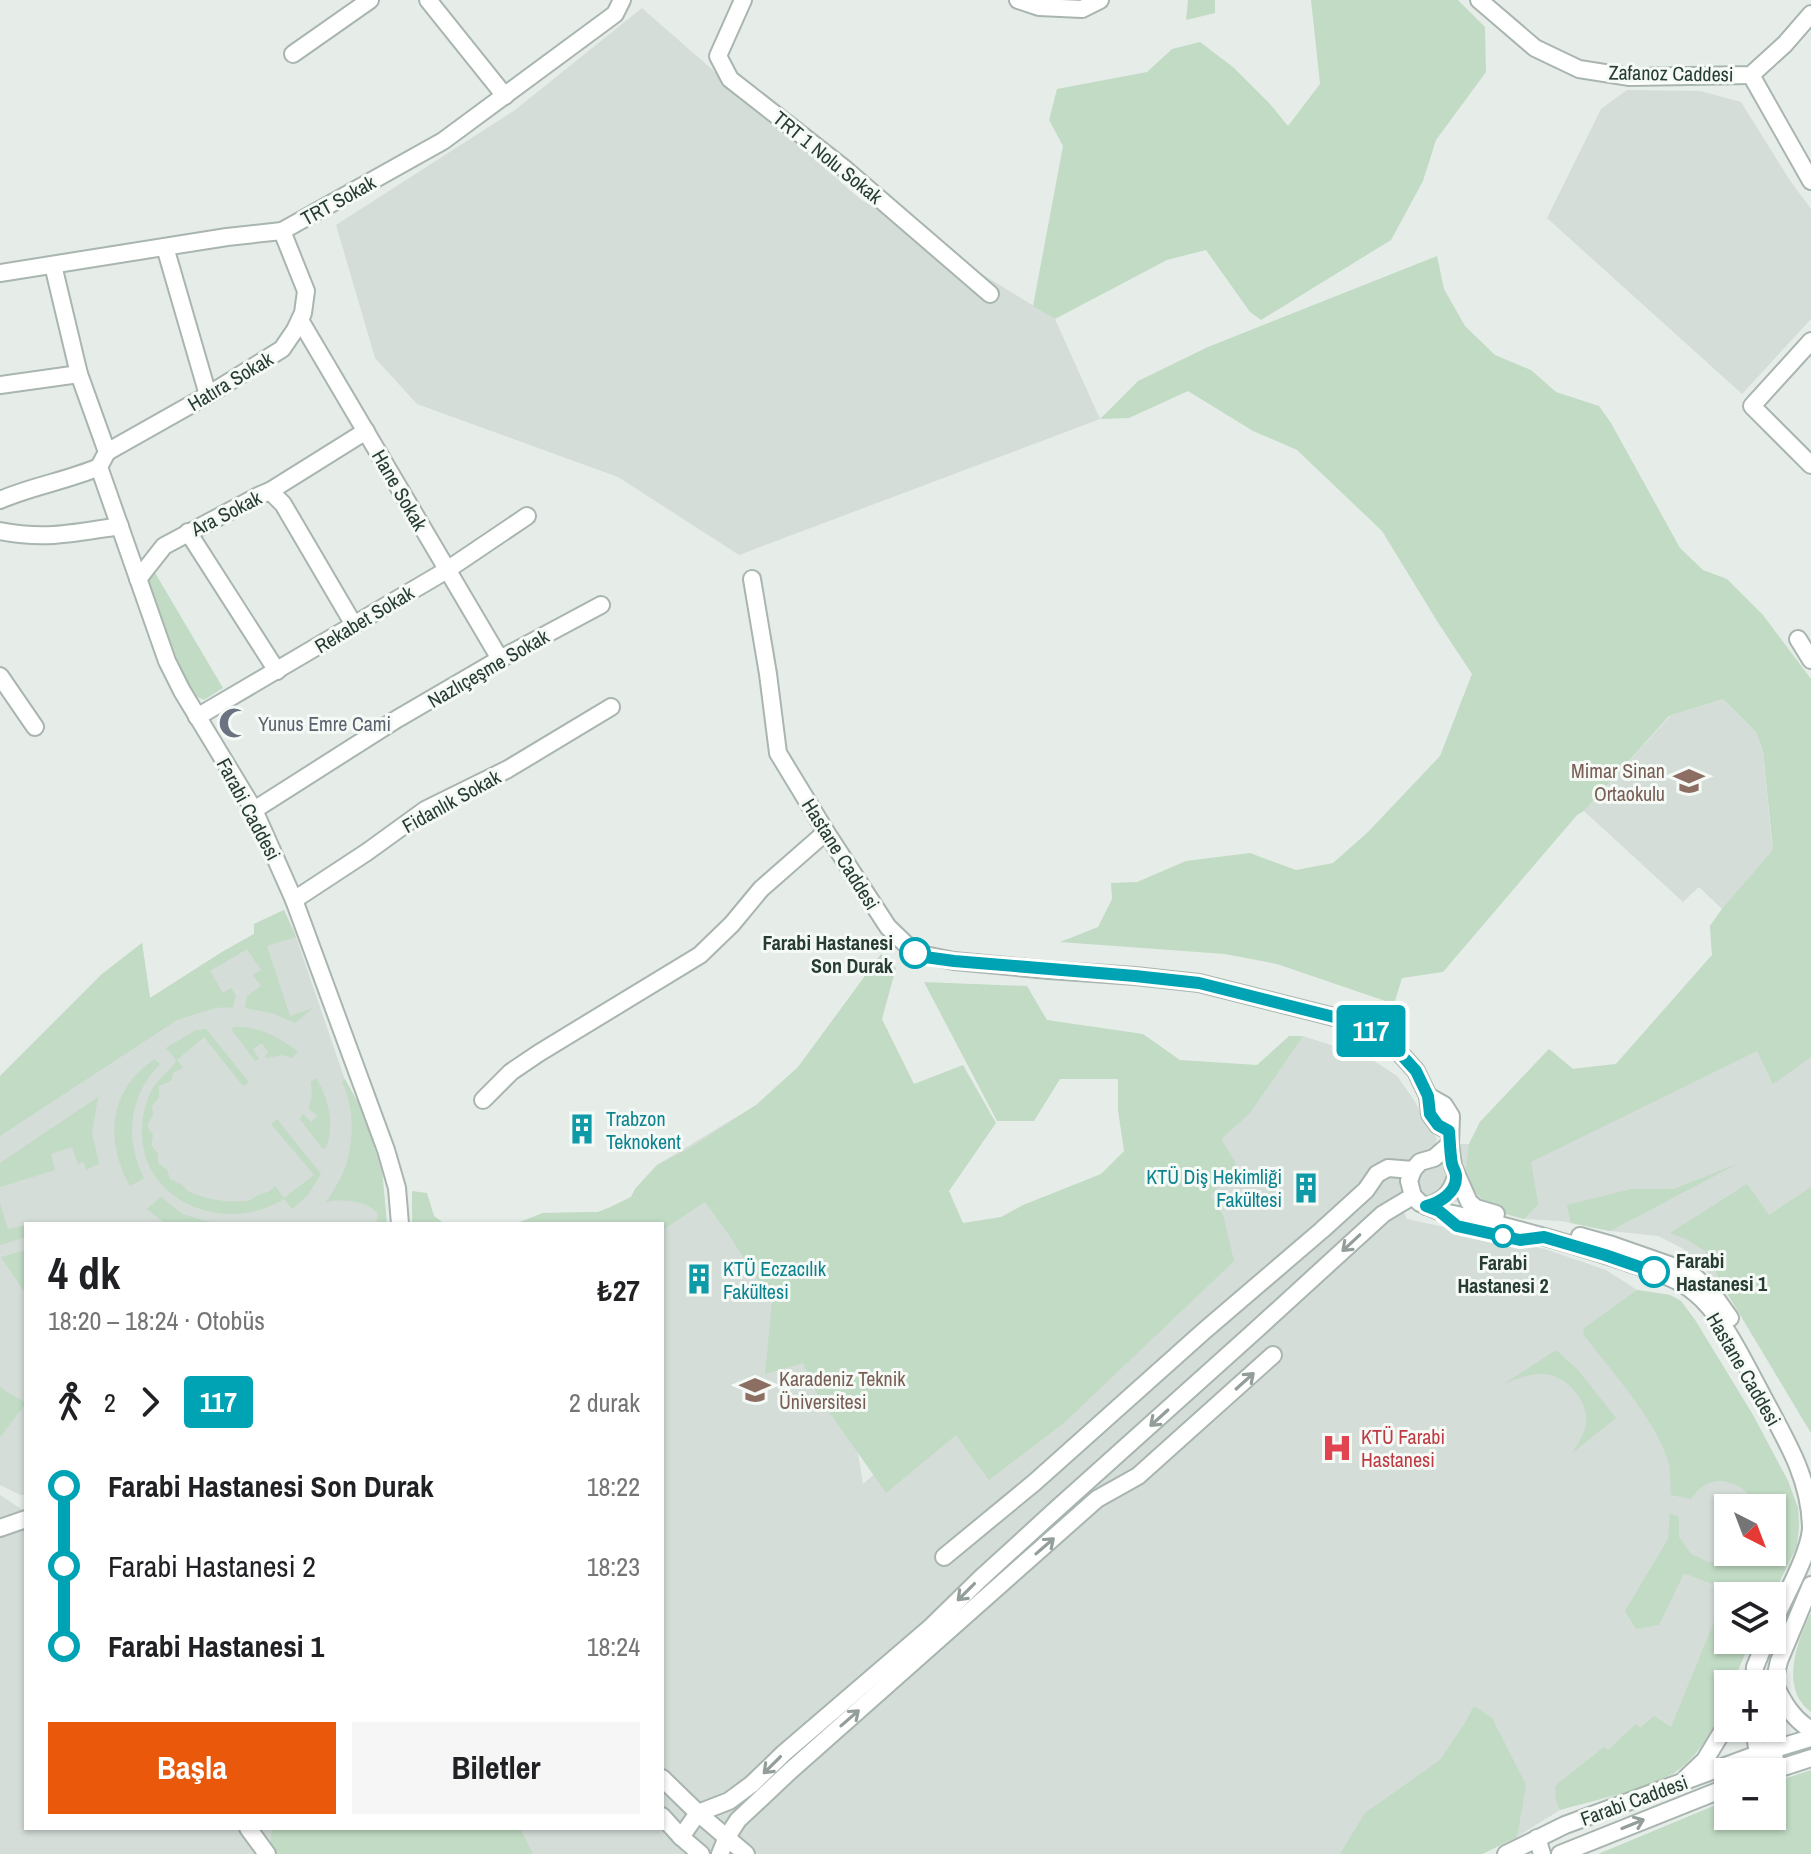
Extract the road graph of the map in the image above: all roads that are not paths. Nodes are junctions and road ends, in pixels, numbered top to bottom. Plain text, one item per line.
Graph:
1 (370, 0) edge
2 (428, 0) edge
3 (622, 0) edge
4 (743, 0) edge
5 (1018, 0) edge
6 (1100, 0) edge
7 (1479, 0) edge
8 (1811, 14) edge
9 (293, 54) dead end
10 (1751, 75) junction
11 (505, 96) junction
12 (1811, 181) edge
13 (282, 231) junction
14 (165, 247) junction
15 (53, 265) junction
16 (0, 273) edge
17 (990, 294) dead end
18 (300, 320) junction
19 (1811, 341) edge
20 (79, 374) junction
21 (0, 385) edge
22 (208, 395) junction
23 (366, 431) junction
24 (107, 452) junction
25 (1811, 465) edge
26 (99, 467) junction
27 (270, 491) junction
28 (0, 500) edge
29 (527, 516) dead end
30 (120, 526) junction
31 (0, 531) edge
32 (188, 532) junction
33 (447, 570) junction
34 (138, 579) junction
35 (752, 579) dead end
36 (601, 605) dead end
37 (354, 625) junction
38 (1798, 639) dead end
39 (500, 659) junction
40 (1811, 660) edge
41 (277, 671) junction
42 (0, 676) edge
43 (611, 707) dead end
44 (197, 717) junction
45 (35, 727) dead end
46 (254, 810) junction
47 (826, 832) junction
48 (294, 900) junction
49 (483, 1100) dead end
50 (1449, 1138) junction
51 (1434, 1158) junction
52 (1413, 1170) junction
53 (1454, 1171) junction
54 (1420, 1201) junction
55 (400, 1222) edge
56 (1273, 1355) dead end
57 (1811, 1467) edge
58 (24, 1520) edge
59 (0, 1528) edge
60 (944, 1557) dead end
61 (1811, 1585) edge
62 (1786, 1594) edge
63 (1777, 1670) edge
64 (1786, 1706) edge
65 (1811, 1730) edge
66 (1811, 1738) edge
67 (1716, 1742) edge
68 (1760, 1742) edge
69 (1767, 1742) edge
70 (1765, 1752) junction
71 (1767, 1758) edge
72 (1811, 1758) edge
73 (1786, 1766) edge
74 (664, 1780) edge
75 (1681, 1784) junction
76 (1714, 1793) edge
77 (698, 1813) junction
78 (664, 1818) edge
79 (1565, 1825) junction
80 (249, 1830) edge
81 (681, 1837) junction
82 (727, 1837) junction
83 (1540, 1846) edge
84 (1568, 1851) edge
85 (267, 1854) edge
86 (701, 1854) edge
87 (720, 1854) edge
88 (746, 1854) edge
89 (1506, 1854) edge

1 - 9 street
2 - 11 street
3 - 11 street, TRT Sokak
4 - 17 street, TRT 1 Nolu Sokak
5 - 6 street
7 - 10 street, Zafanoz Caddesi
8 - 10 street, Zafanoz Caddesi
10 - 12 street
11 - 13 street, TRT Sokak
13 - 14 street, TRT Sokak
13 - 18 street
14 - 15 street, TRT Sokak
14 - 22 street
15 - 16 street, TRT Sokak
15 - 20 street
18 - 22 street, Hatıra Sokak
18 - 23 street, Hane Sokak
19 - 25 street
20 - 21 street
20 - 24 street
22 - 24 street, Hatıra Sokak
23 - 27 street
23 - 33 street, Hane Sokak
24 - 26 street
26 - 28 street
26 - 30 street, Farabi Caddesi
27 - 32 street, Ara Sokak
27 - 37 street, Ara Sokak
29 - 33 street, Rekabet Sokak
30 - 31 street
30 - 34 street, Farabi Caddesi
32 - 34 street, Ara Sokak
32 - 41 street
33 - 37 street, Rekabet Sokak
33 - 39 street, Hane Sokak
34 - 44 street, Farabi Caddesi
35 - 47 street, Hastane Caddesi
36 - 39 street, Nazlıçeşme Sokak
37 - 41 street, Rekabet Sokak
38 - 40 street
39 - 46 street, Nazlıçeşme Sokak
41 - 44 street, Rekabet Sokak
42 - 45 street
43 - 48 street, Fidanlık Sokak
44 - 46 street, Farabi Caddesi
46 - 48 street, Farabi Caddesi
47 - 49 street
47 - 50 street, Hastane Caddesi
48 - 55 street, Farabi Caddesi
50 - 51 street
50 - 53 street, Hastane Caddesi
51 - 52 street
51 - 53 street
52 - 54 street
52 - 60 street
53 - 54 street
53 - 57 street, Hastane Caddesi
54 - 62 street, Hastane Caddesi
54 -> 77 street
82 -> 56 street
58 - 59 street
61 - 63 street
64 - 65 street
66 - 70 street, Farabi Caddesi
67 - 75 street
68 - 70 street
69 - 70 street
70 - 71 street
70 - 75 street, Farabi Caddesi
72 - 73 street
74 - 77 street
75 - 79 street, Farabi Caddesi
84 -> 76 street, Farabi Caddesi
77 - 81 street
77 - 82 street
78 - 81 street
79 - 83 street, Farabi Caddesi
79 - 84 street
80 - 85 street
81 - 86 street
82 - 87 street
82 - 88 street
83 - 89 street, Farabi Caddesi

